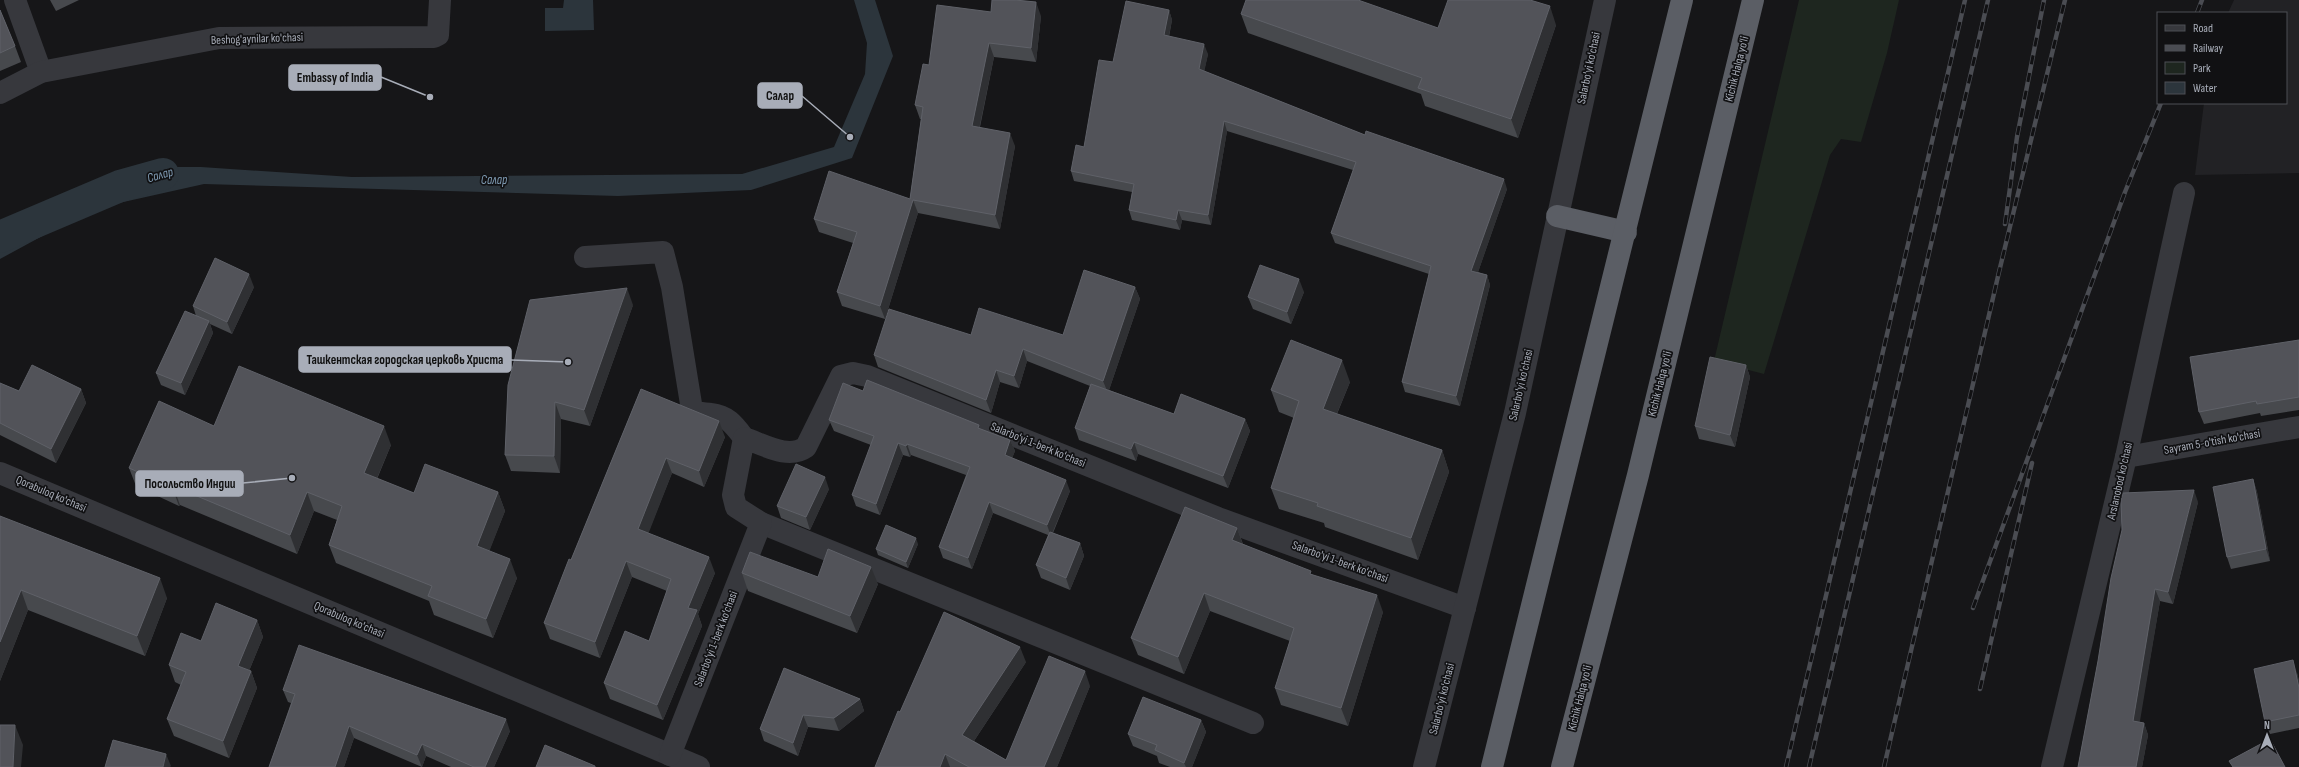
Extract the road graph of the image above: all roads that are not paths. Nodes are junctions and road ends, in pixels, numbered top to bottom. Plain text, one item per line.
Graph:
1 (15, 0) edge
2 (440, 0) edge
3 (1605, 0) edge
4 (1682, 0) edge
5 (1753, 0) edge
6 (41, 72) junction
7 (0, 93) edge
8 (2184, 194) dead end
9 (1557, 216) junction
10 (1626, 232) junction
11 (585, 257) dead end
12 (2299, 427) edge
13 (744, 438) junction
14 (2126, 458) junction
15 (0, 472) edge
16 (762, 523) junction
17 (1465, 608) junction
18 (1253, 723) dead end
19 (670, 755) junction
20 (699, 767) edge
21 (1424, 767) edge
22 (1492, 767) edge
23 (1562, 767) edge
24 (2052, 767) edge

1 - 6 street
2 - 6 street, Beshog'aynilar ko'chasi
3 - 9 street, Salarbo'yi ko'chasi
4 - 10 highway
5 - 23 highway, Kichik Halqa yo'li
6 - 7 street, Beshog'aynilar ko'chasi
8 - 14 street, Arslanobod ko'chasi
9 - 10 highway
9 - 17 street, Salarbo'yi ko'chasi
10 - 22 highway
11 - 13 street
12 - 14 street, Sayram 5-o'tish ko'chasi
13 - 16 street
13 - 17 street, Salarbo'yi 1-berk ko'chasi
14 - 24 street, Arslanobod ko'chasi
15 - 19 street, Qorabuloq ko'chasi
16 - 18 street
16 - 19 street, Salarbo'yi 1-berk ko'chasi
17 - 21 street, Salarbo'yi ko'chasi
19 - 20 street, Qorabuloq ko'chasi

